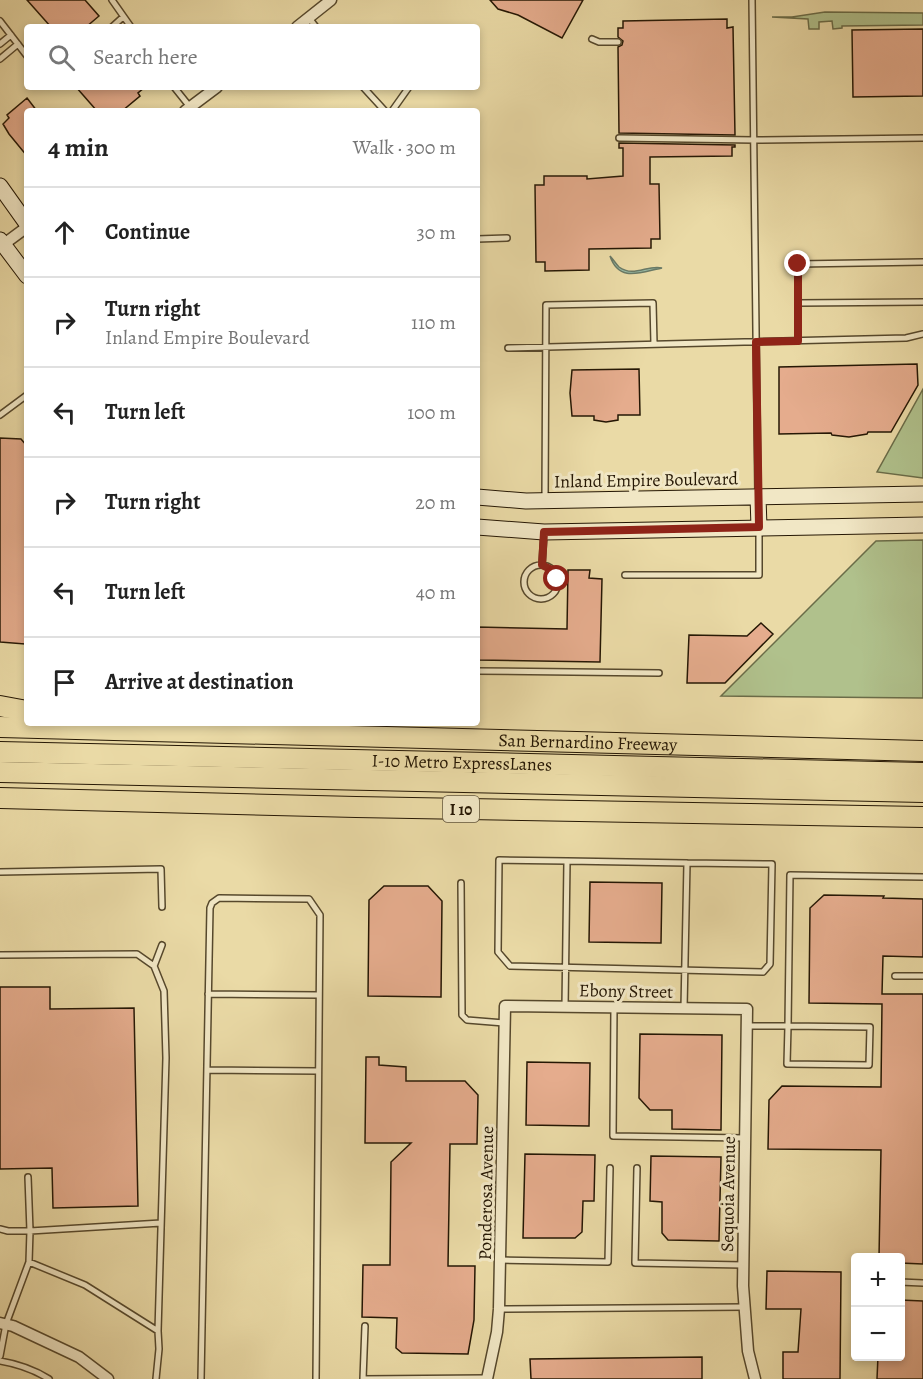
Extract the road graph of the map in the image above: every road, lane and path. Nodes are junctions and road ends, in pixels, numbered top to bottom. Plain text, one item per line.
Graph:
1 (112, 0) edge
2 (331, 0) edge
3 (752, 0) edge
4 (123, 17) junction
5 (0, 21) edge
6 (313, 22) edge
7 (115, 24) edge
8 (129, 24) edge
9 (11, 35) junction
10 (592, 39) dead end
11 (618, 42) dead end
12 (0, 44) edge
13 (18, 44) junction
14 (24, 52) edge
15 (0, 59) edge
16 (176, 90) edge
17 (213, 90) edge
18 (366, 90) edge
19 (407, 90) edge
20 (186, 108) edge
21 (188, 108) edge
22 (382, 108) edge
23 (394, 108) edge
24 (619, 138) dead end
25 (923, 138) edge
26 (754, 140) junction
27 (0, 186) edge
28 (24, 222) edge
29 (24, 228) edge
30 (507, 238) dead end
31 (480, 239) edge
32 (1, 244) edge
33 (923, 262) edge
34 (24, 272) edge
35 (923, 302) edge
36 (798, 303) junction
37 (923, 334) edge
38 (798, 341) junction
39 (756, 342) junction
40 (654, 344) junction
41 (547, 347) junction
42 (508, 348) dead end
43 (24, 397) edge
44 (0, 415) edge
45 (923, 494) edge
46 (480, 497) edge
47 (758, 497) junction
48 (545, 501) junction
49 (923, 525) edge
50 (480, 527) edge
51 (759, 527) junction
52 (544, 532) junction
53 (542, 565) junction
54 (625, 575) dead end
55 (480, 671) edge
56 (659, 673) dead end
57 (0, 706) edge
58 (24, 710) edge
59 (110, 726) edge
60 (0, 727) edge
61 (125, 729) junction
62 (0, 735) edge
63 (923, 751) edge
64 (0, 752) edge
65 (148, 755) junction
66 (0, 772) edge
67 (923, 773) edge
68 (923, 792) edge
69 (0, 798) edge
70 (96, 800) junction
71 (0, 813) edge
72 (923, 817) edge
73 (567, 861) junction
74 (687, 863) junction
75 (0, 872) edge
76 (923, 877) edge
77 (461, 883) dead end
78 (162, 907) dead end
79 (162, 945) dead end
80 (0, 955) edge
81 (154, 966) junction
82 (566, 967) junction
83 (685, 969) junction
84 (895, 976) dead end
85 (923, 976) edge
86 (208, 994) junction
87 (319, 995) junction
88 (505, 1006) joint
89 (565, 1007) junction
90 (614, 1007) junction
91 (684, 1008) junction
92 (747, 1009) joint
93 (504, 1023) junction
94 (747, 1026) junction
95 (788, 1026) junction
96 (207, 1070) junction
97 (318, 1071) junction
98 (745, 1138) junction
99 (610, 1168) dead end
100 (637, 1168) dead end
101 (28, 1177) dead end
102 (161, 1223) junction
103 (0, 1229) edge
104 (30, 1231) junction
105 (501, 1260) junction
106 (29, 1262) junction
107 (743, 1265) junction
108 (905, 1282) edge
109 (923, 1283) edge
110 (744, 1307) junction
111 (500, 1309) junction
112 (3, 1324) edge
113 (364, 1326) dead end
114 (158, 1330) junction
115 (0, 1356) edge
116 (0, 1361) edge
117 (487, 1378) edge
118 (49, 1379) edge
119 (108, 1379) edge
120 (156, 1379) edge
121 (201, 1379) edge
122 (316, 1379) edge
123 (363, 1379) edge
124 (755, 1379) edge

1 - 4 lane
2 - 6 street
3 - 26 lane
4 - 7 lane
4 - 8 lane
5 - 9 lane
9 - 12 lane
9 - 13 lane
10 - 11 lane
13 - 14 lane
13 - 15 lane
16 - 20 lane
17 - 21 street
18 - 22 lane
19 - 23 lane
24 - 26 lane
25 - 26 lane
26 - 39 lane
27 - 28 main road
29 - 32 street
30 - 31 lane
32 - 34 main road
33 - 36 lane
35 - 36 lane
36 - 38 lane
37 - 38 lane
38 - 39 lane
39 - 40 lane
39 - 47 lane
40 - 41 lane
40 - 41 lane
41 - 42 lane
41 - 48 lane
43 - 44 lane
45 - 47 main road, Inland Empire Boulevard
46 - 48 main road, Inland Empire Boulevard
47 - 48 main road, Inland Empire Boulevard
47 - 51 main road
49 - 51 main road
50 - 52 main road
51 - 52 main road
51 - 54 lane
52 - 53 lane
53 - 53 lane
55 - 56 lane
57 - 58 highway
59 - 61 highway
60 - 61 highway, San Bernardino Freeway
61 - 63 highway, San Bernardino Freeway
62 - 65 highway
64 - 65 highway, I-10 Metro ExpressLanes
65 - 67 highway, I-10 Metro ExpressLanes
66 - 68 highway, I-10 Metro ExpressLanes
69 - 70 highway, I 10
70 - 71 highway
70 - 72 highway, I 10
73 - 74 lane
73 - 82 lane
73 - 82 lane
74 - 83 lane
74 - 83 lane
75 - 78 lane
76 - 95 lane
77 - 93 lane
79 - 81 lane
80 - 81 lane
81 - 102 lane
82 - 83 lane
82 - 89 lane
83 - 91 lane
84 - 85 lane
86 - 87 lane
86 - 87 lane
86 - 96 lane
87 - 97 lane
88 - 89 street, Ebony Street
88 - 93 street, Ponderosa Avenue
89 - 90 street, Ebony Street
90 - 91 street, Ebony Street
90 - 98 lane
91 - 92 street, Ebony Street
92 - 94 street, Sequoia Avenue
93 - 105 street, Ponderosa Avenue
94 - 95 lane
94 - 98 street, Sequoia Avenue
95 - 95 lane
96 - 97 lane
96 - 121 lane
97 - 122 lane
98 - 107 street, Sequoia Avenue
99 - 105 lane
100 - 107 lane
101 - 104 lane
102 - 104 lane
102 - 114 lane
103 - 104 lane
104 - 106 lane
105 - 111 street, Ponderosa Avenue
106 - 112 lane
106 - 114 lane
107 - 110 street, Sequoia Avenue
108 - 109 lane
110 - 111 lane
110 - 124 street, Sequoia Avenue
111 - 117 street, Ponderosa Avenue
112 - 115 lane
112 - 119 street
113 - 123 lane
114 - 120 lane
116 - 118 lane
117 - 123 lane

